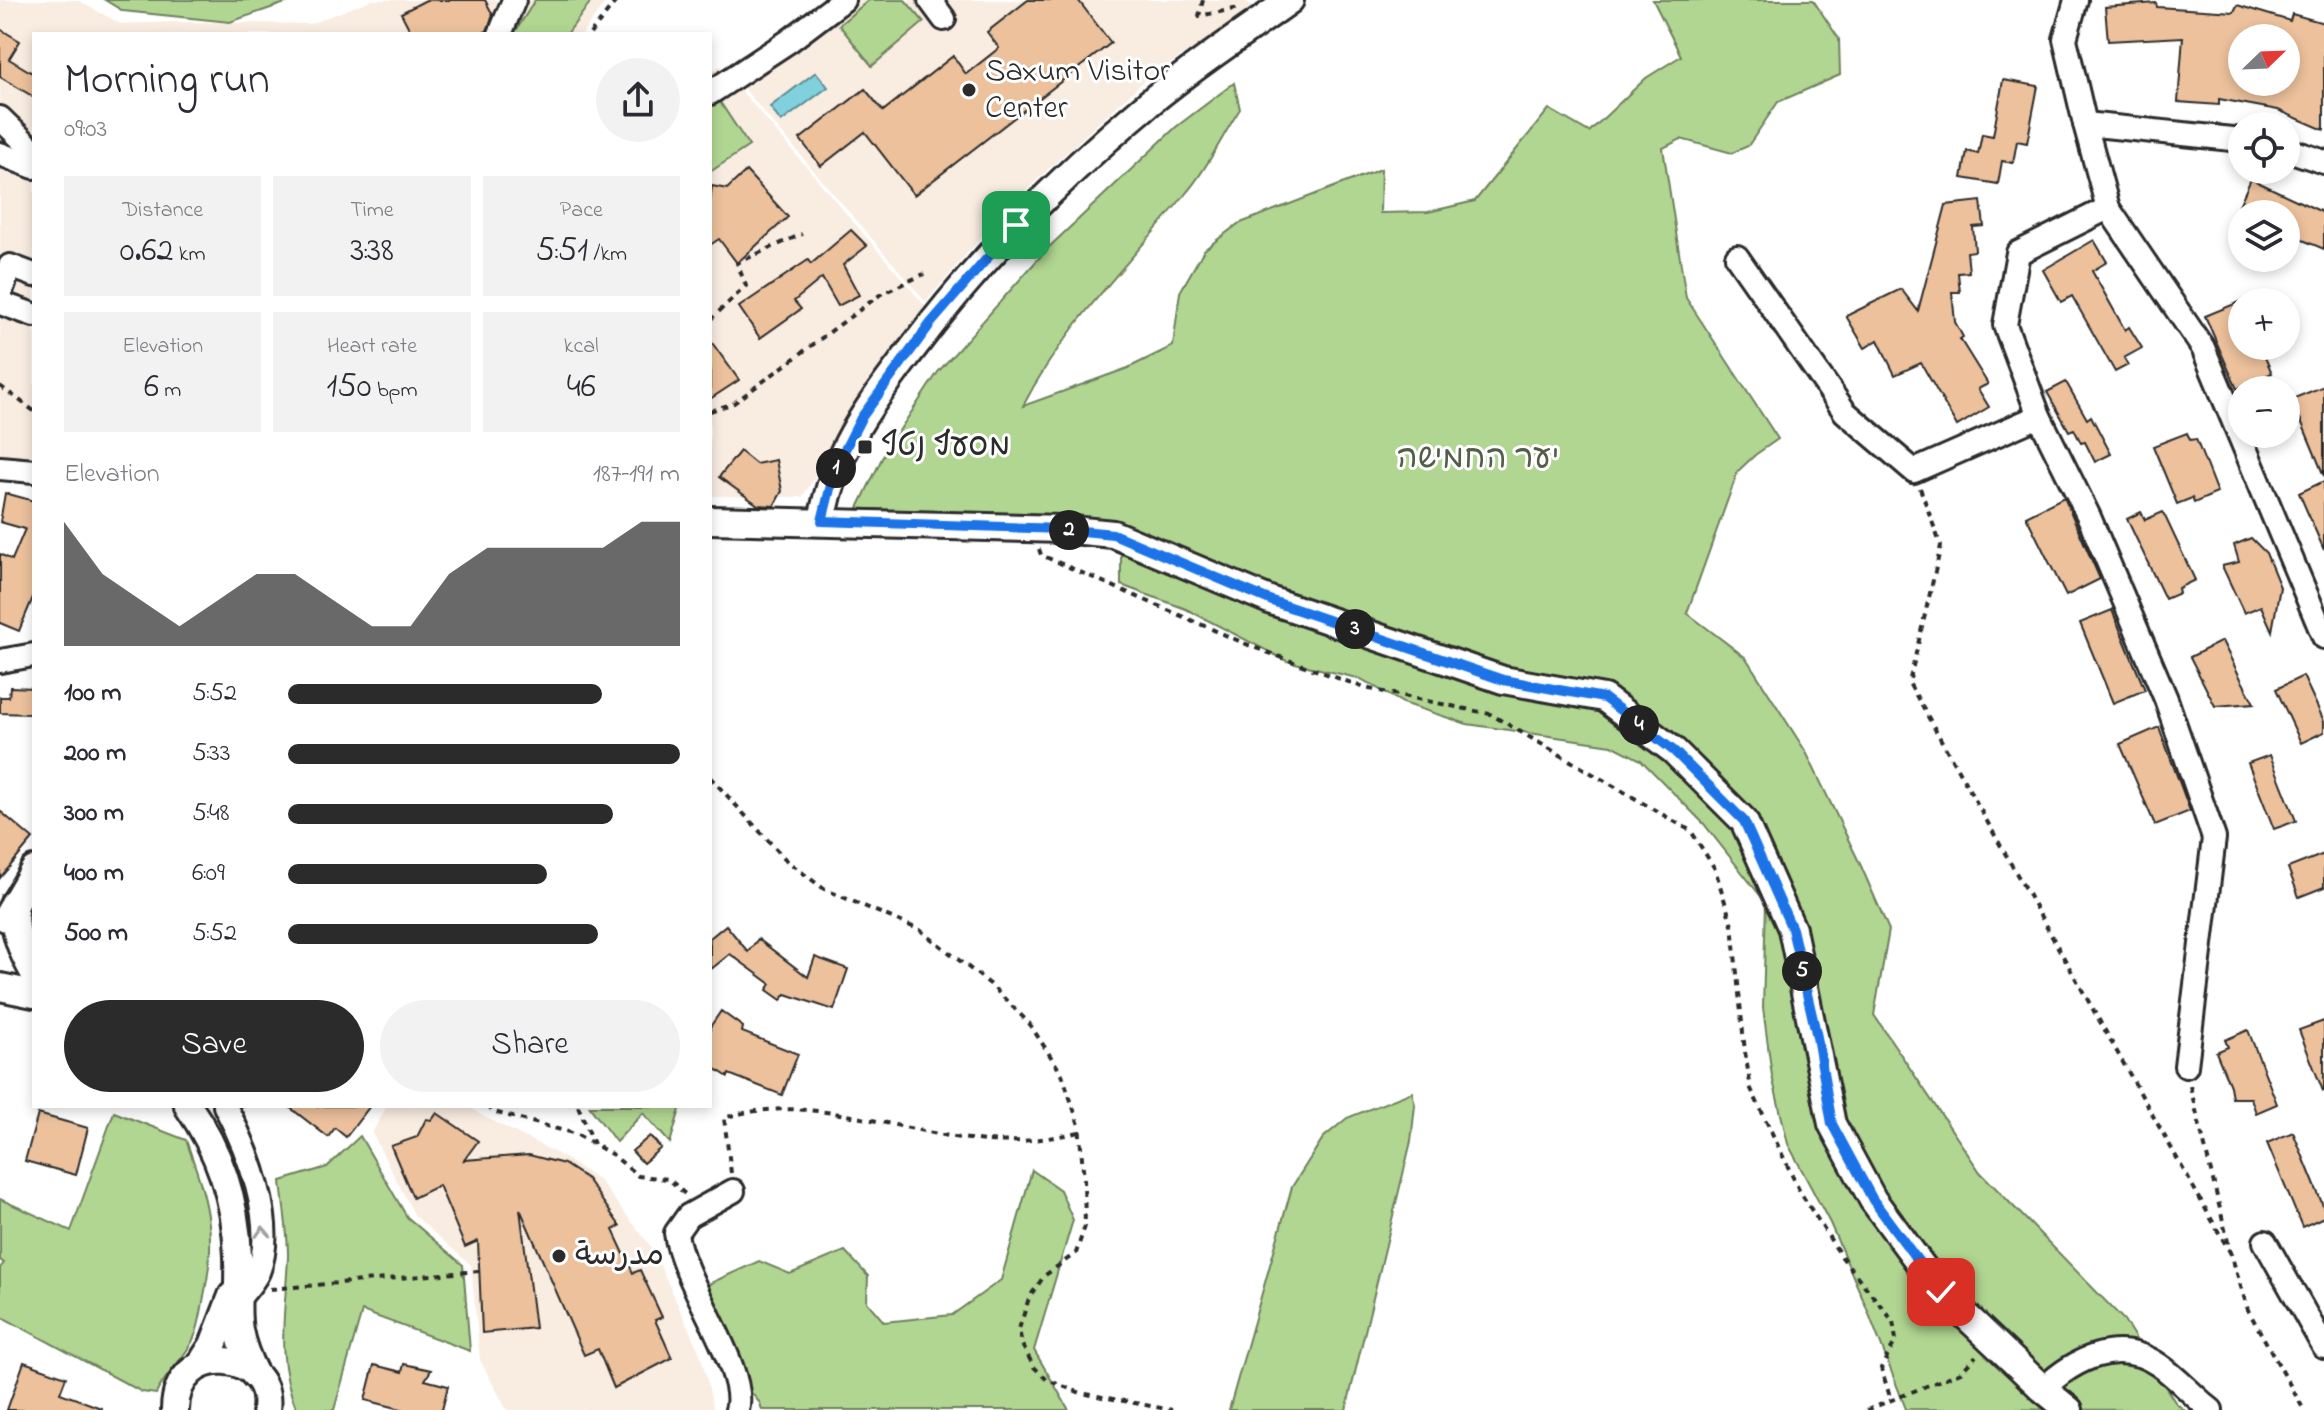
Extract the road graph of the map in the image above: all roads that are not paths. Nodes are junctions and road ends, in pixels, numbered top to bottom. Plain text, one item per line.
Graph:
1 (514, 0) edge
2 (843, 0) edge
3 (930, 0) edge
4 (1290, 0) edge
5 (2076, 0) edge
6 (944, 19) dead end
7 (501, 32) edge
8 (712, 92) edge
9 (3, 120) edge
10 (2085, 124) junction
11 (32, 129) edge
12 (2228, 139) edge
13 (32, 149) edge
14 (0, 154) edge
15 (2300, 154) edge
16 (2324, 162) edge
17 (32, 166) edge
18 (2108, 208) junction
19 (1737, 257) dead end
20 (32, 274) edge
21 (0, 294) edge
22 (0, 303) edge
23 (32, 314) edge
24 (2039, 416) junction
25 (0, 468) edge
26 (32, 471) edge
27 (712, 520) edge
28 (822, 521) junction
29 (2324, 637) edge
30 (32, 655) edge
31 (0, 661) edge
32 (32, 875) edge
33 (21, 902) edge
34 (0, 932) edge
35 (32, 969) edge
36 (0, 987) edge
37 (32, 994) edge
38 (2186, 1066) road end
39 (189, 1108) edge
40 (226, 1108) edge
41 (733, 1191) road end
42 (2265, 1242) dead end
43 (239, 1290) junction
44 (2324, 1347) edge
45 (200, 1365) junction
46 (255, 1375) junction
47 (2043, 1389) junction
48 (175, 1410) edge
49 (266, 1410) edge
50 (737, 1410) edge
51 (2069, 1410) edge
52 (2211, 1410) edge

1 - 7 street
2 - 8 street
3 - 6 street
4 - 28 main road
5 - 10 street
9 - 11 street
9 - 13 street
10 - 12 street
10 - 18 street
14 - 17 street
15 - 16 street
18 - 24 street
18 - 29 street
19 - 24 street
20 - 21 street
22 - 23 street
24 - 38 street
25 - 26 street
27 - 28 main road
28 - 47 main road
30 - 31 street
32 - 33 main road
33 - 34 main road
33 - 35 main road
36 - 37 main road
39 - 43 main road
43 -> 40 street
41 - 50 street
42 - 44 street
43 - 45 main road
43 - 46 main road
45 - 46 main road
45 - 48 main road
46 - 49 main road
47 - 51 main road
47 - 52 street

